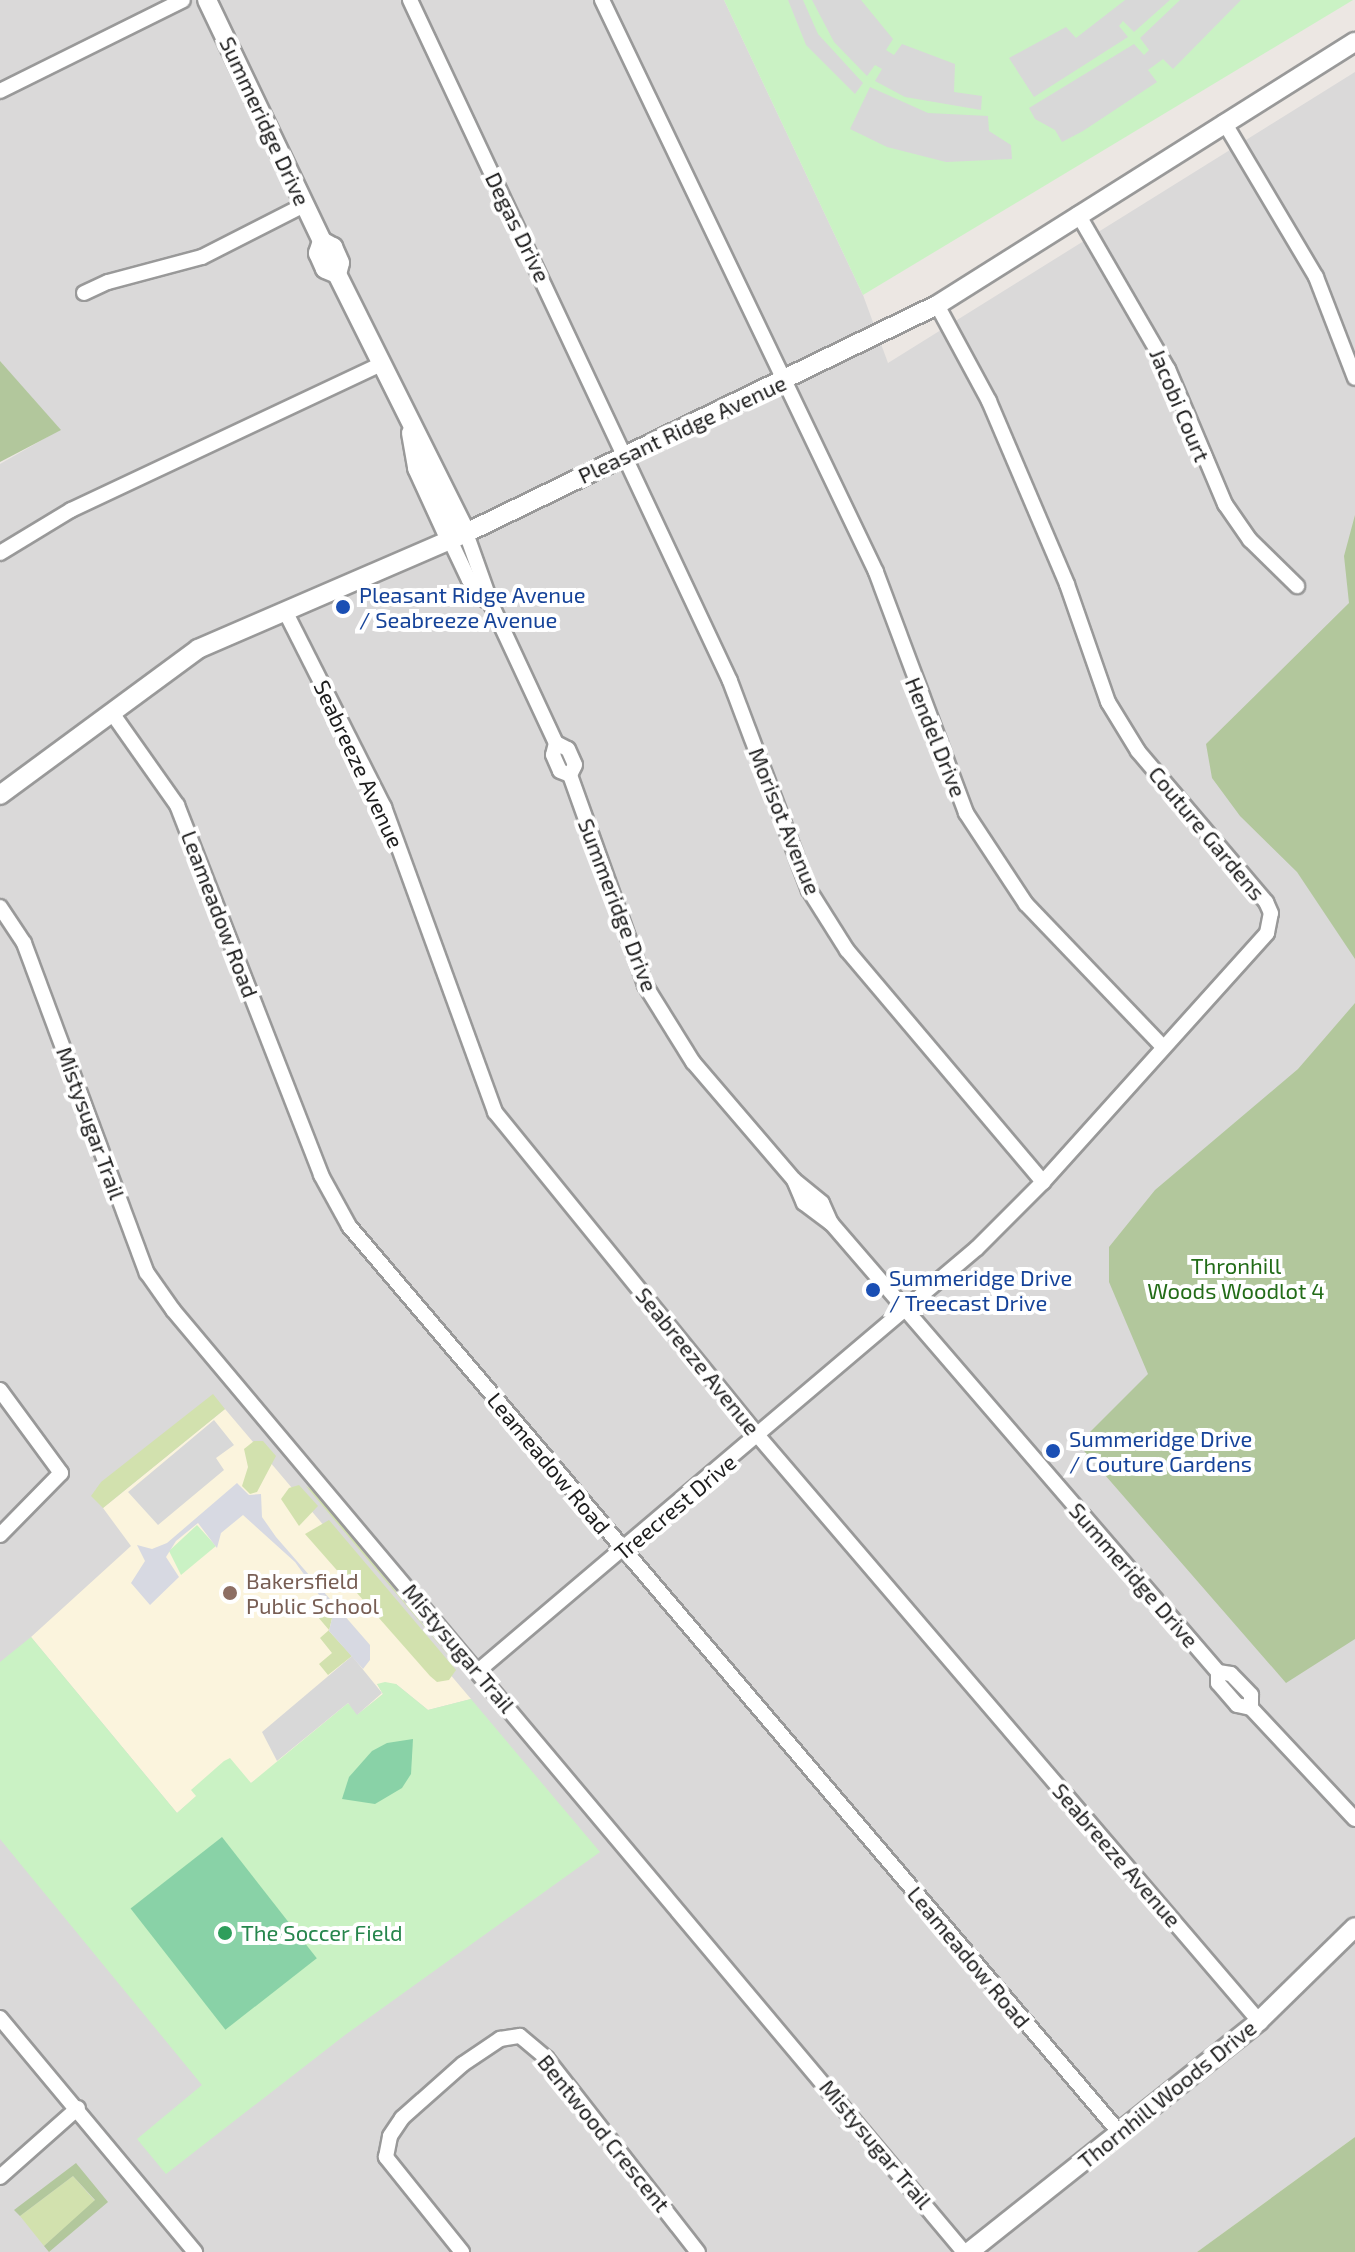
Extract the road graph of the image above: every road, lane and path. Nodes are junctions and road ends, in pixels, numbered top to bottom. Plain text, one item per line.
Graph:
1 (183, 0) edge
2 (207, 0) edge
3 (410, 0) edge
4 (602, 0) edge
5 (1355, 42) edge
6 (0, 91) edge
7 (1224, 122) junction
8 (304, 205) junction
9 (1078, 214) junction
10 (84, 293) dead end
11 (937, 305) junction
12 (381, 364) junction
13 (1355, 378) edge
14 (782, 381) junction
15 (623, 456) junction
16 (458, 537) junction
17 (0, 553) edge
18 (1297, 586) dead end
19 (285, 611) junction
20 (112, 713) junction
21 (0, 795) edge
22 (0, 907) edge
23 (1162, 1046) junction
24 (1043, 1182) junction
25 (906, 1309) junction
26 (0, 1390) edge
27 (759, 1437) junction
28 (0, 1535) edge
29 (623, 1550) junction
30 (478, 1671) junction
31 (1355, 1819) edge
32 (1355, 1927) edge
33 (0, 2018) edge
34 (1259, 2021) junction
35 (78, 2108) junction
36 (1119, 2132) junction
37 (0, 2177) edge
38 (195, 2252) edge
39 (462, 2252) edge
40 (698, 2252) edge
41 (967, 2252) edge

1 - 6 street
2 - 8 street, Summeridge Drive
3 - 15 street, Degas Drive
4 - 14 street, Hendel Drive
5 - 7 street, Pleasant Ridge Avenue
7 - 9 street, Pleasant Ridge Avenue
7 - 13 street
8 - 10 street
8 - 12 street, Summeridge Drive
9 - 11 street, Pleasant Ridge Avenue
9 - 18 street, Jacobi Court
11 - 14 street, Pleasant Ridge Avenue
11 - 23 street, Couture Gardens
12 - 16 street, Summeridge Drive
12 - 17 street
14 - 15 street, Pleasant Ridge Avenue
14 - 23 street, Hendel Drive
15 - 16 street, Pleasant Ridge Avenue
15 - 24 street, Morisot Avenue
16 - 19 street, Pleasant Ridge Avenue
16 - 25 street, Summeridge Drive
19 - 20 street, Pleasant Ridge Avenue
19 - 27 street, Seabreeze Avenue
20 - 21 street, Pleasant Ridge Avenue
20 - 29 street, Leameadow Road
22 - 30 street, Mistysugar Trail
23 - 24 street, Couture Gardens
24 - 25 street, Couture Gardens
25 - 27 street, Treecrest Drive
25 - 31 street, Summeridge Drive
26 - 28 street
27 - 29 street, Treecrest Drive
27 - 34 street, Seabreeze Avenue
29 - 30 street, Treecrest Drive
29 - 36 street, Leameadow Road
30 - 41 street, Mistysugar Trail
32 - 34 street, Thornhill Woods Drive
33 - 35 street
34 - 36 street, Thornhill Woods Drive
35 - 37 street
35 - 38 street
36 - 41 street, Thornhill Woods Drive
39 - 40 street, Bentwood Crescent

